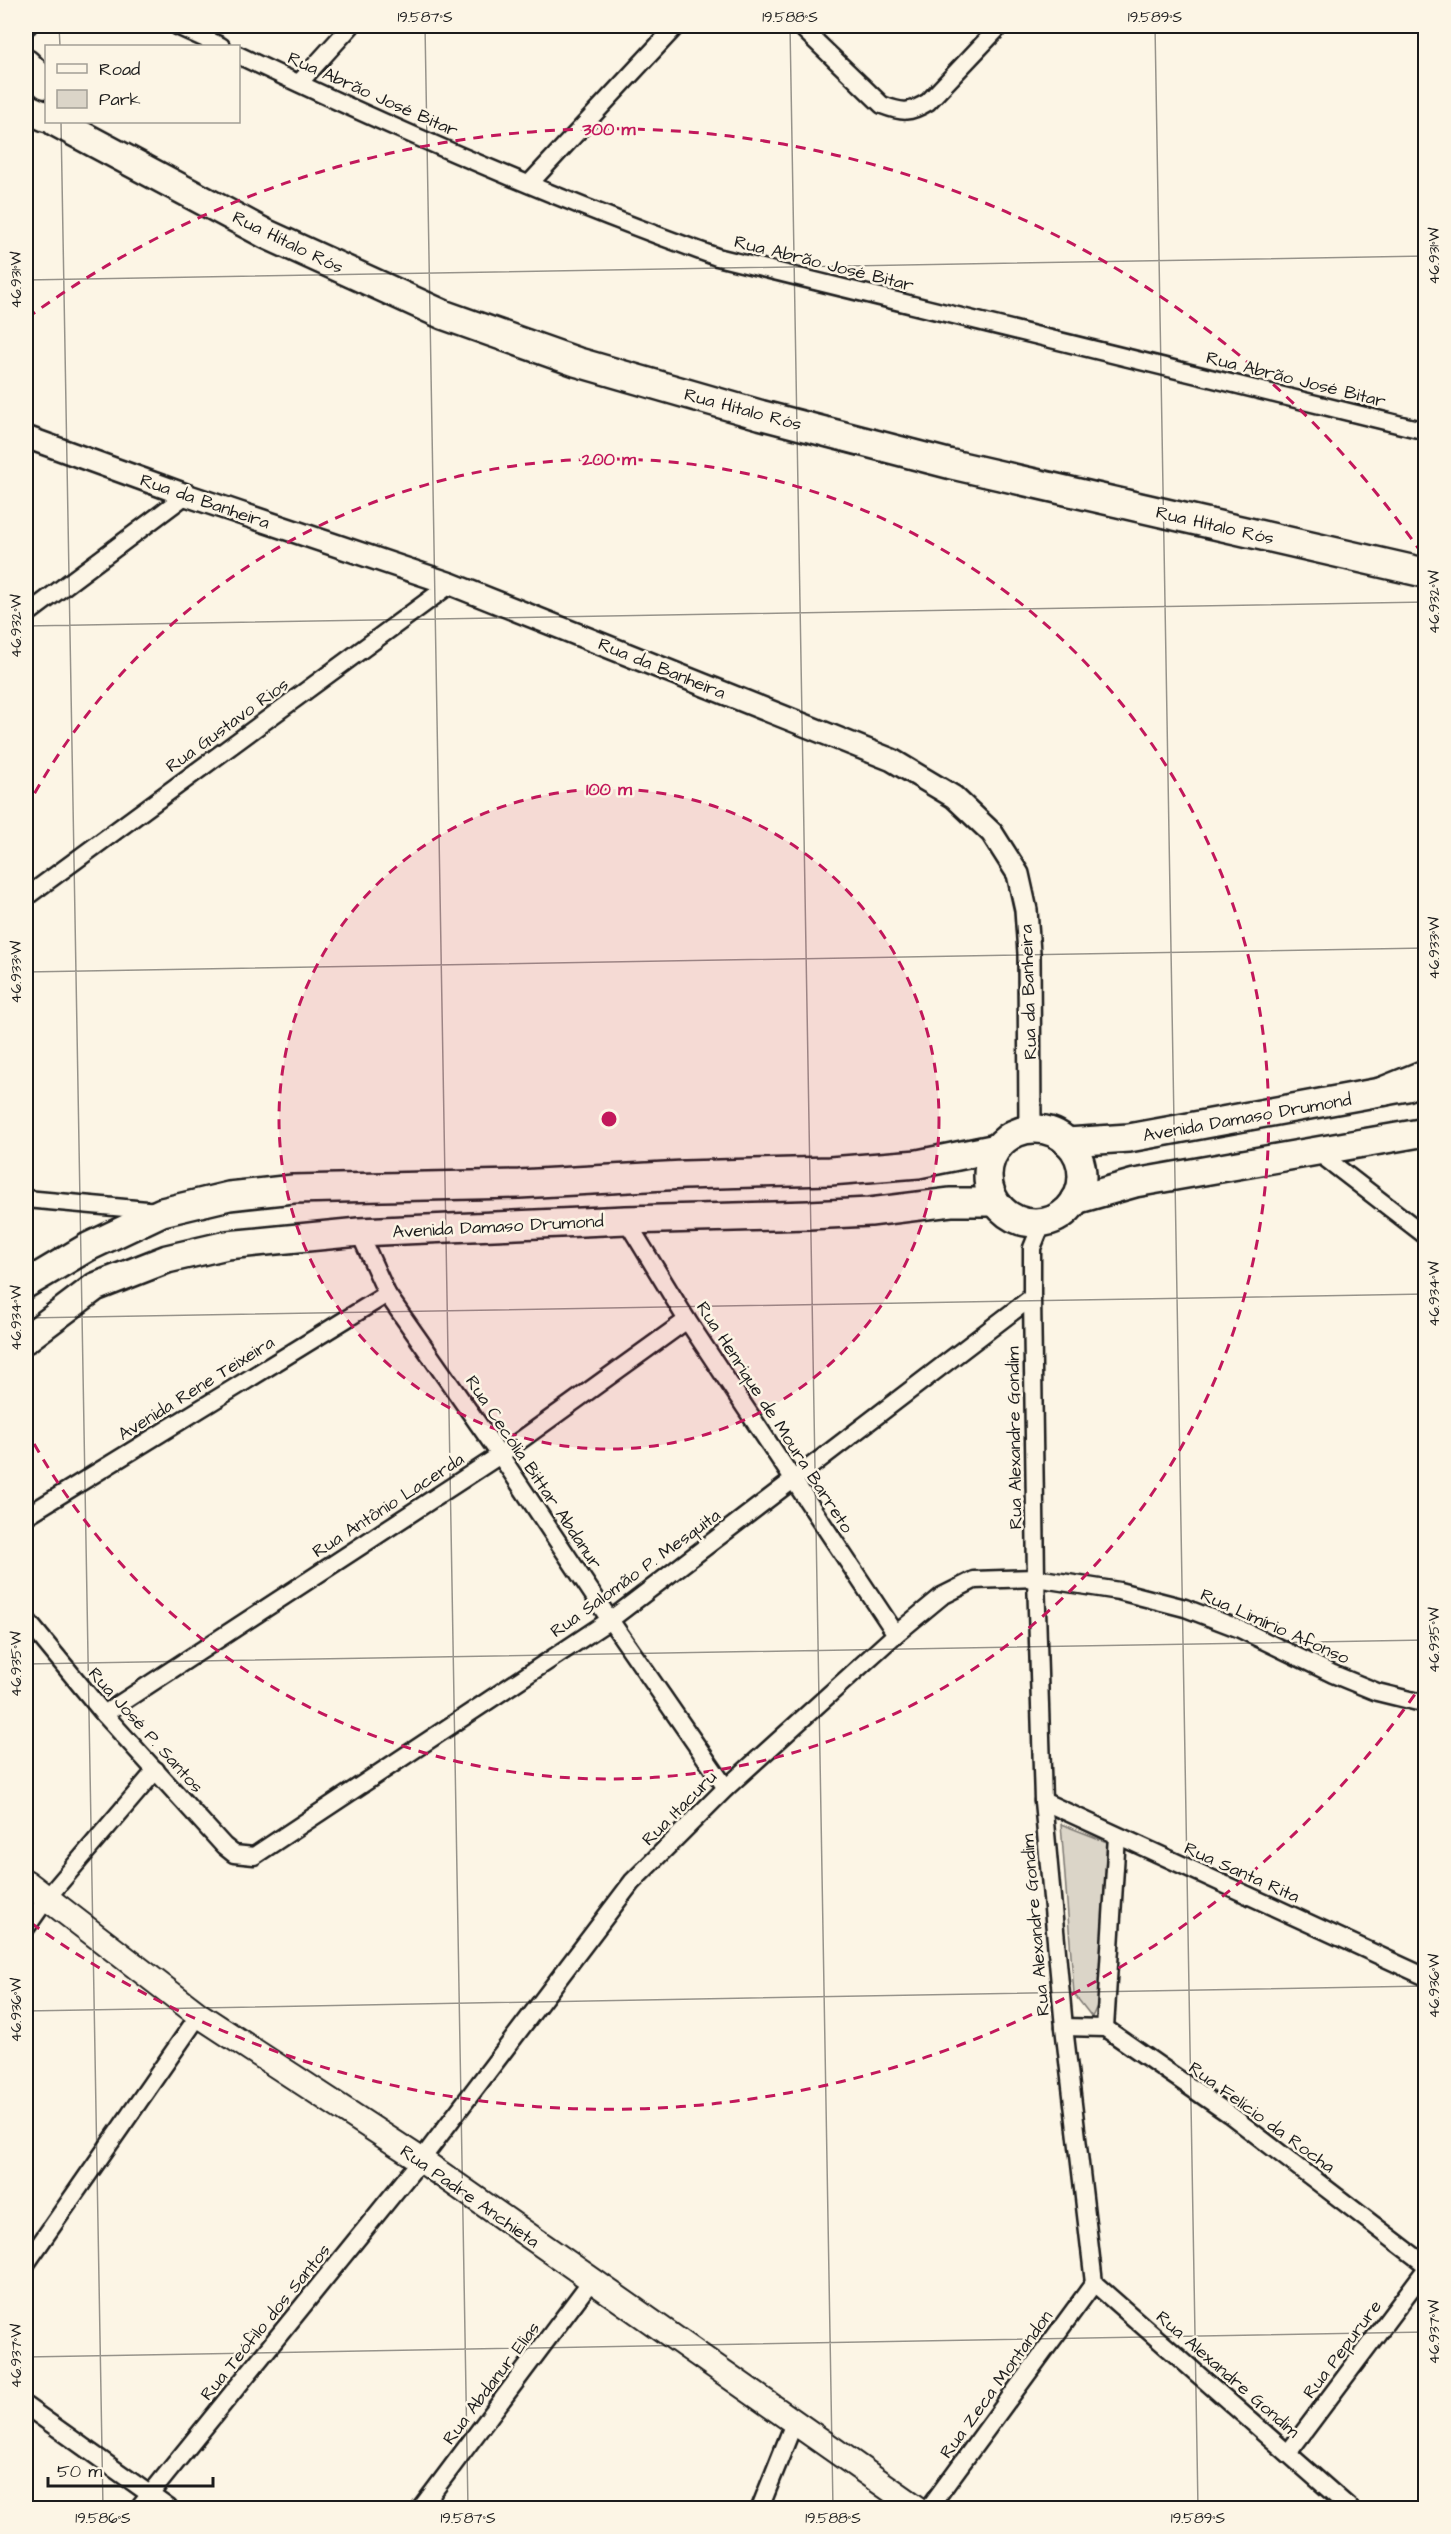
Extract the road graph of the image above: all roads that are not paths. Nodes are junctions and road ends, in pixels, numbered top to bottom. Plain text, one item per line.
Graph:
1 (177, 26) edge
2 (351, 26) edge
3 (676, 26) edge
4 (800, 26) edge
5 (1000, 26) edge
6 (219, 45) edge
7 (240, 56) edge
8 (26, 63) edge
9 (45, 83) edge
10 (298, 83) junction
11 (26, 108) edge
12 (45, 117) edge
13 (58, 123) edge
14 (79, 123) edge
15 (97, 142) junction
16 (529, 184) junction
17 (1425, 431) edge
18 (26, 437) edge
19 (186, 495) junction
20 (1425, 573) edge
21 (452, 584) junction
22 (26, 615) edge
23 (26, 897) edge
24 (1425, 1074) edge
25 (1425, 1084) edge
26 (1384, 1091) junction
27 (1030, 1128) junction
28 (1425, 1132) edge
29 (1067, 1142) junction
30 (997, 1148) junction
31 (1316, 1151) junction
32 (26, 1199) edge
33 (1075, 1200) junction
34 (995, 1202) junction
35 (162, 1212) junction
36 (626, 1220) junction
37 (1042, 1223) junction
38 (359, 1232) junction
39 (1425, 1236) edge
40 (26, 1284) edge
41 (387, 1294) junction
42 (1032, 1297) junction
43 (687, 1320) junction
44 (26, 1339) edge
45 (500, 1455) junction
46 (792, 1479) junction
47 (26, 1516) edge
48 (1036, 1578) junction
49 (26, 1619) edge
50 (610, 1620) junction
51 (896, 1634) junction
52 (1425, 1704) edge
53 (104, 1714) junction
54 (156, 1770) junction
55 (726, 1788) junction
56 (1043, 1801) junction
57 (1117, 1836) junction
58 (245, 1856) joint
59 (26, 1882) edge
60 (47, 1898) junction
61 (26, 1928) edge
62 (1425, 1977) edge
63 (199, 2015) junction
64 (1064, 2027) junction
65 (1105, 2028) junction
66 (421, 2160) junction
67 (26, 2264) edge
68 (1425, 2267) edge
69 (591, 2281) junction
70 (1094, 2283) junction
71 (26, 2406) edge
72 (794, 2423) junction
73 (1288, 2453) junction
74 (150, 2494) junction
75 (139, 2508) edge
76 (169, 2508) edge
77 (421, 2508) edge
78 (760, 2508) edge
79 (917, 2508) edge
80 (928, 2508) edge
81 (1350, 2508) edge

1 - 6 street
2 - 10 street
3 - 16 street
4 - 5 street
7 - 10 street, Rua Abrão José Bitar
8 - 9 highway
10 - 16 street, Rua Abrão José Bitar
11 - 12 highway
13 - 15 highway, Rua Hítalo Rós
14 - 15 highway, Rua Hítalo Rós
15 - 20 highway, Rua Hítalo Rós
16 - 17 street, Rua Abrão José Bitar
18 - 19 street, Rua da Banheira
19 - 21 street, Rua da Banheira
19 - 22 street
21 - 23 street, Rua Gustavo Rios
21 - 27 street, Rua da Banheira
24 - 26 highway
25 - 26 main road, Avenida Damaso Drumond
26 - 29 main road, Avenida Damaso Drumond
27 - 29 main road
27 - 30 main road
28 - 31 main road
29 - 33 main road
30 - 34 main road
30 - 35 main road
31 - 33 main road
31 - 39 street
32 - 35 street
33 - 37 main road
34 - 36 main road, Avenida Damaso Drumond
34 - 37 main road
35 - 40 main road
36 - 38 main road, Avenida Damaso Drumond
36 - 43 street, Rua Henrique de Moura Barreto
37 - 42 street, Rua Alexandre Gondim
38 - 41 street, Rua Cecólia Bittar Abdanur
38 - 44 main road, Avenida Damaso Drumond
41 - 45 street, Rua Cecólia Bittar Abdanur
41 - 47 street, Avenida Rene Teixeira
42 - 46 street, Rua Salomão P. Mesquita
42 - 48 street, Rua Alexandre Gondim
43 - 45 street, Rua Antônio Lacerda
43 - 46 street, Rua Henrique de Moura Barreto
45 - 50 street, Rua Cecólia Bittar Abdanur
45 - 53 street, Rua Antônio Lacerda
46 - 50 street, Rua Salomão P. Mesquita
46 - 51 street, Rua Henrique de Moura Barreto
48 - 51 street, Rua Itacuru
48 - 52 street, Rua Limírio Afonso
48 - 56 street, Rua Alexandre Gondim
49 - 53 street, Rua José P. Santos
50 - 55 street, Rua Cecólia Bittar Abdanur
50 - 58 street, Rua Salomão P. Mesquita
51 - 55 street, Rua Itacuru
53 - 54 street, Rua José P. Santos
54 - 58 street, Rua José P. Santos
54 - 60 street
55 - 66 street, Rua Itacuru
56 - 57 street, Rua Santa Rita
56 - 64 street, Rua Alexandre Gondim
57 - 62 street, Rua Santa Rita
57 - 65 street
59 - 60 main road, Rua Padre Anchieta
60 - 61 street
60 - 63 main road, Rua Padre Anchieta
63 - 66 main road, Rua Padre Anchieta
63 - 67 street
64 - 65 street
64 - 70 street, Rua Alexandre Gondim
65 - 68 street, Rua Felício da Rocha
66 - 69 main road, Rua Padre Anchieta
66 - 74 street, Rua Teófilo dos Santos
68 - 73 street, Rua Pepurure
69 - 72 main road, Rua Padre Anchieta
69 - 77 street, Rua Abdanur Elias
70 - 73 street, Rua Alexandre Gondim
70 - 80 street, Rua Zeca Montandon
71 - 74 street
72 - 78 street
72 - 79 main road, Rua Padre Anchieta
73 - 81 street, Rua Alexandre Gondim
74 - 75 street, Rua Teófilo dos Santos
74 - 76 street

